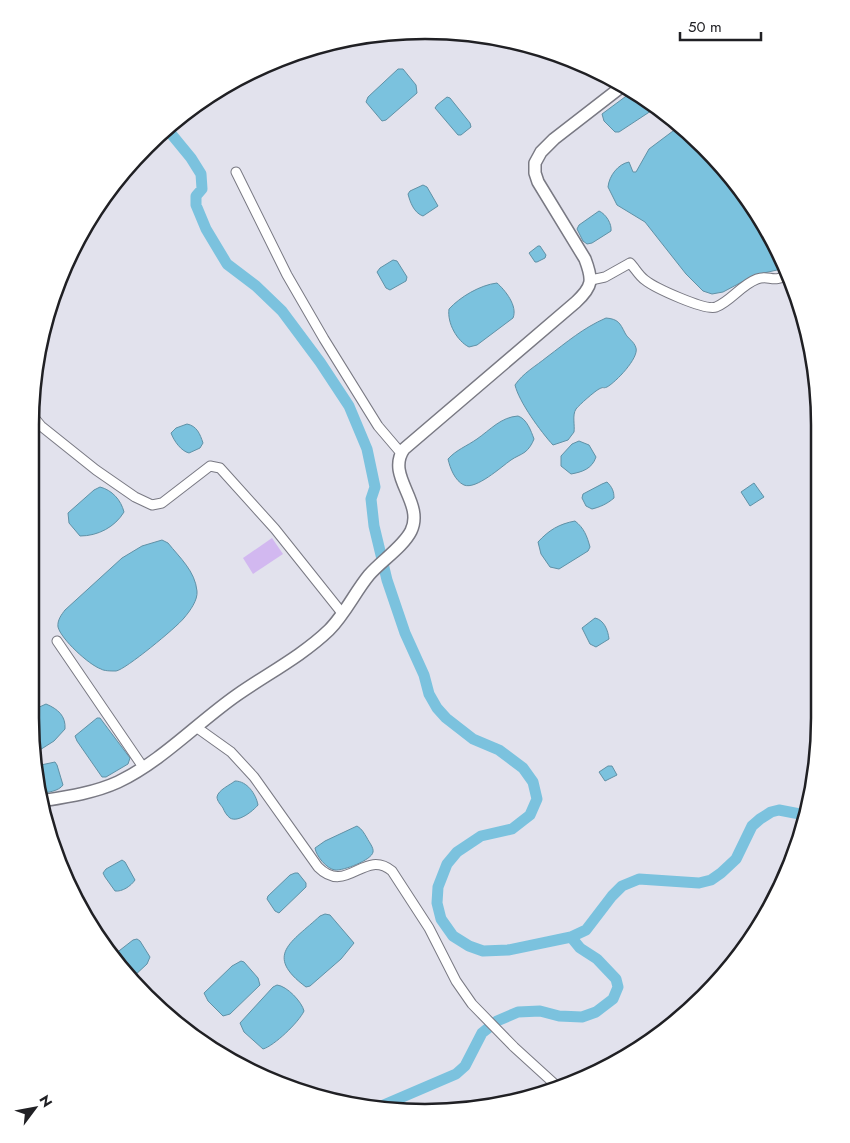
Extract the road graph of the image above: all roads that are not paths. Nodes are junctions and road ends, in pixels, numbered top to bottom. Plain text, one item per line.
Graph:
1 (618, 90) edge
2 (236, 172) dead end
3 (782, 277) edge
4 (591, 280) junction
5 (39, 424) edge
6 (401, 453) junction
7 (342, 613) junction
8 (57, 641) dead end
9 (196, 727) junction
10 (143, 767) junction
11 (48, 799) edge
12 (553, 1083) edge

1 - 4 street
2 - 6 street
3 - 4 street
4 - 6 street
5 - 7 street
6 - 7 street
7 - 9 street
8 - 10 street
9 - 10 street
9 - 12 street
10 - 11 street

